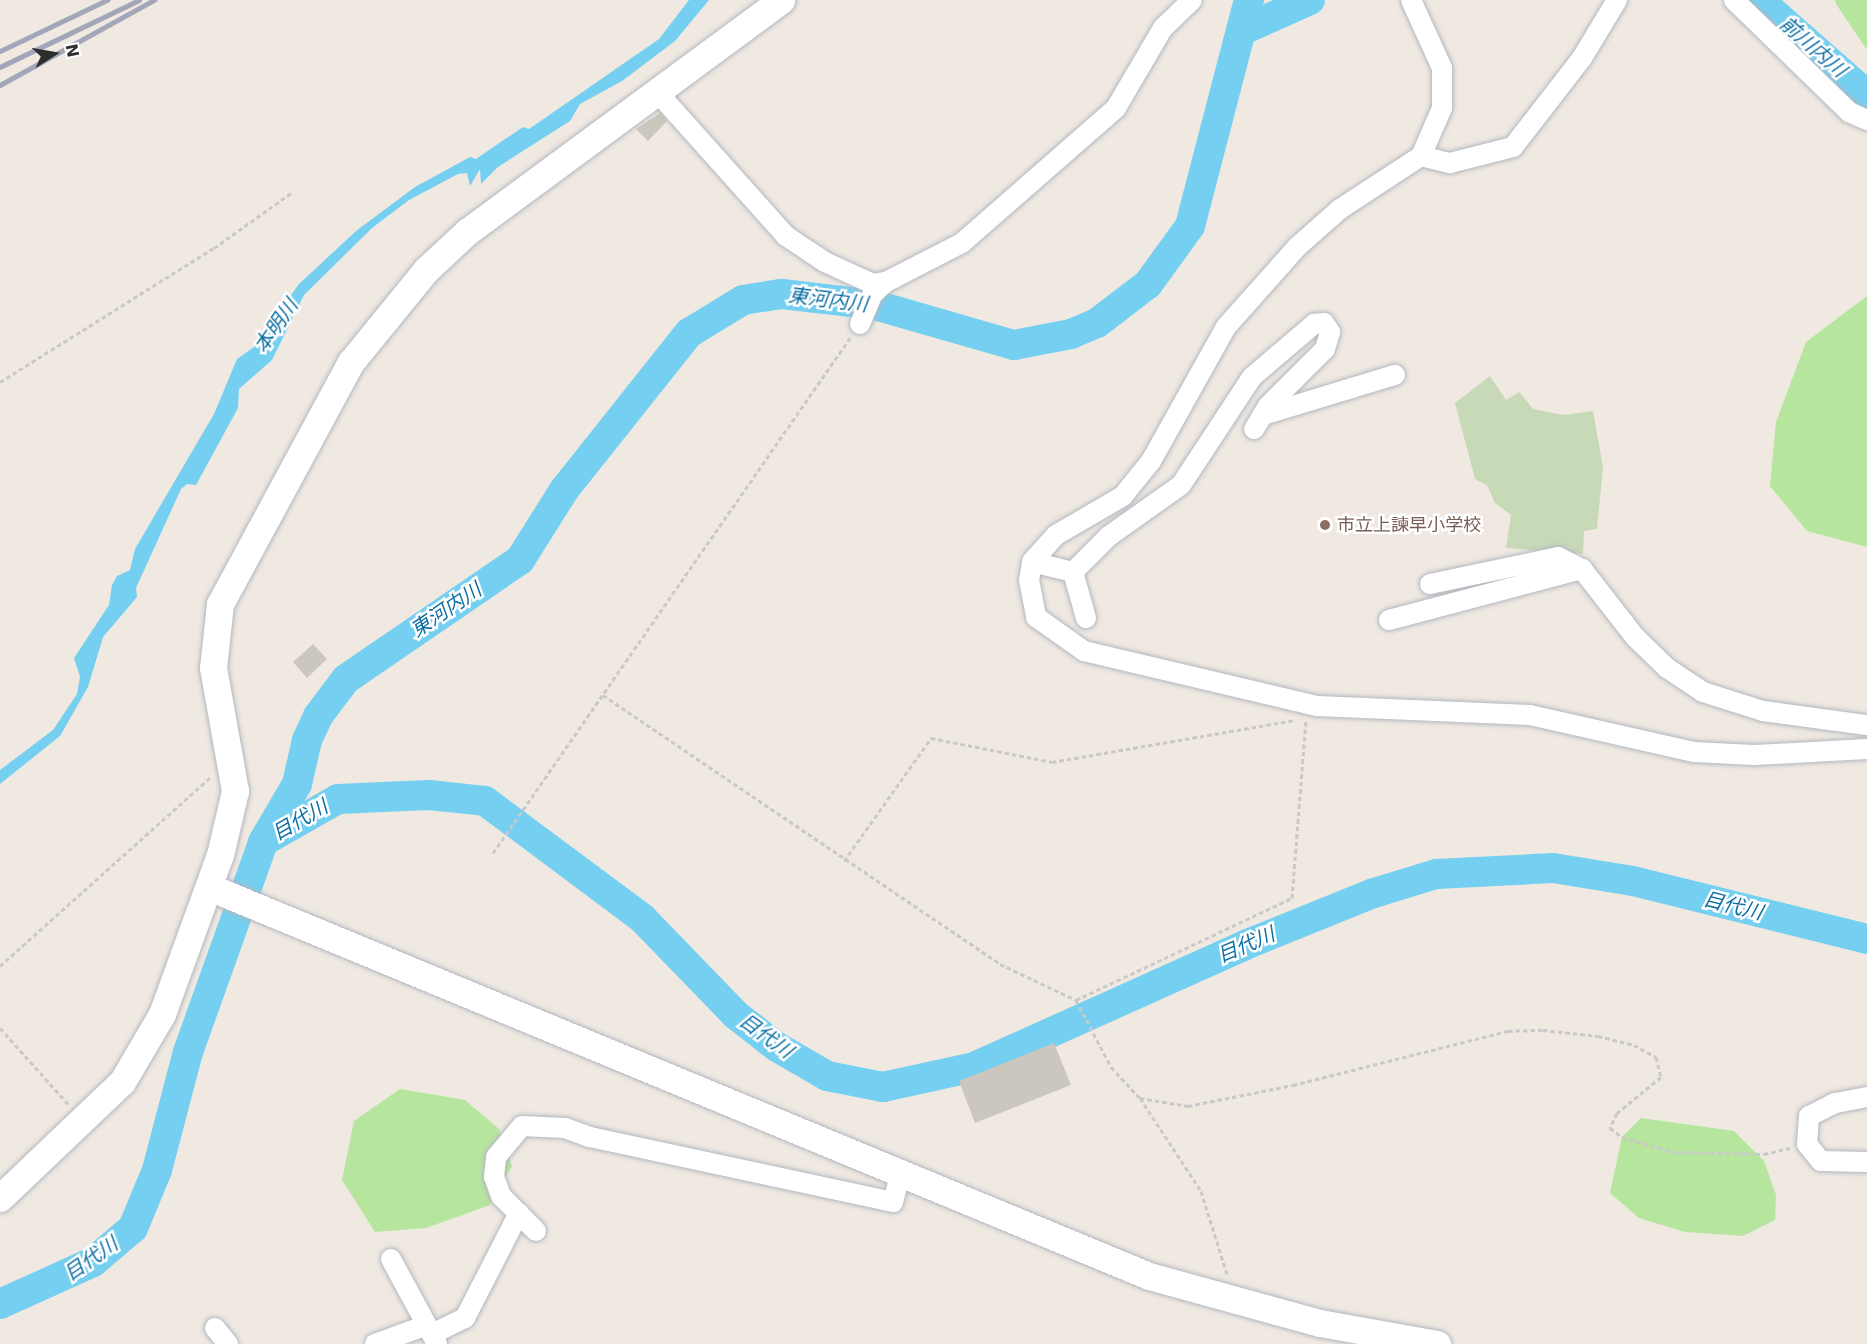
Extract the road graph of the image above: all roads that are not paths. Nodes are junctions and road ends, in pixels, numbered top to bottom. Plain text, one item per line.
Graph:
1 (781, 0) edge
2 (1192, 0) edge
3 (1411, 0) edge
4 (1617, 0) edge
5 (1734, 0) edge
6 (659, 94) junction
7 (1867, 120) edge
8 (1421, 156) junction
9 (879, 288) junction
10 (860, 324) road end
11 (1395, 375) dead end
12 (1032, 562) junction
13 (1582, 569) junction
14 (1073, 572) junction
15 (1430, 584) dead end
16 (1086, 618) dead end
17 (1389, 620) dead end
18 (1867, 725) edge
19 (1867, 749) edge
20 (215, 889) junction
21 (1867, 1097) edge
22 (1867, 1162) edge
23 (900, 1174) junction
24 (0, 1198) edge
25 (519, 1213) junction
26 (536, 1231) dead end
27 (391, 1259) dead end
28 (215, 1328) dead end
29 (432, 1335) edge
30 (228, 1344) edge
31 (375, 1344) edge
32 (1437, 1344) edge

1 - 6 street
2 - 9 street
3 - 8 street
4 - 8 street
5 - 7 street
6 - 9 street
6 - 20 street
8 - 12 street
9 - 10 street
11 - 14 street
12 - 14 street
12 - 19 street
13 - 15 street
13 - 17 street
13 - 18 street
14 - 16 street
20 - 23 street
20 - 24 street
21 - 22 street
23 - 25 street
23 - 32 street
25 - 26 street
25 - 29 street
27 - 29 street
28 - 30 street
29 - 31 street

